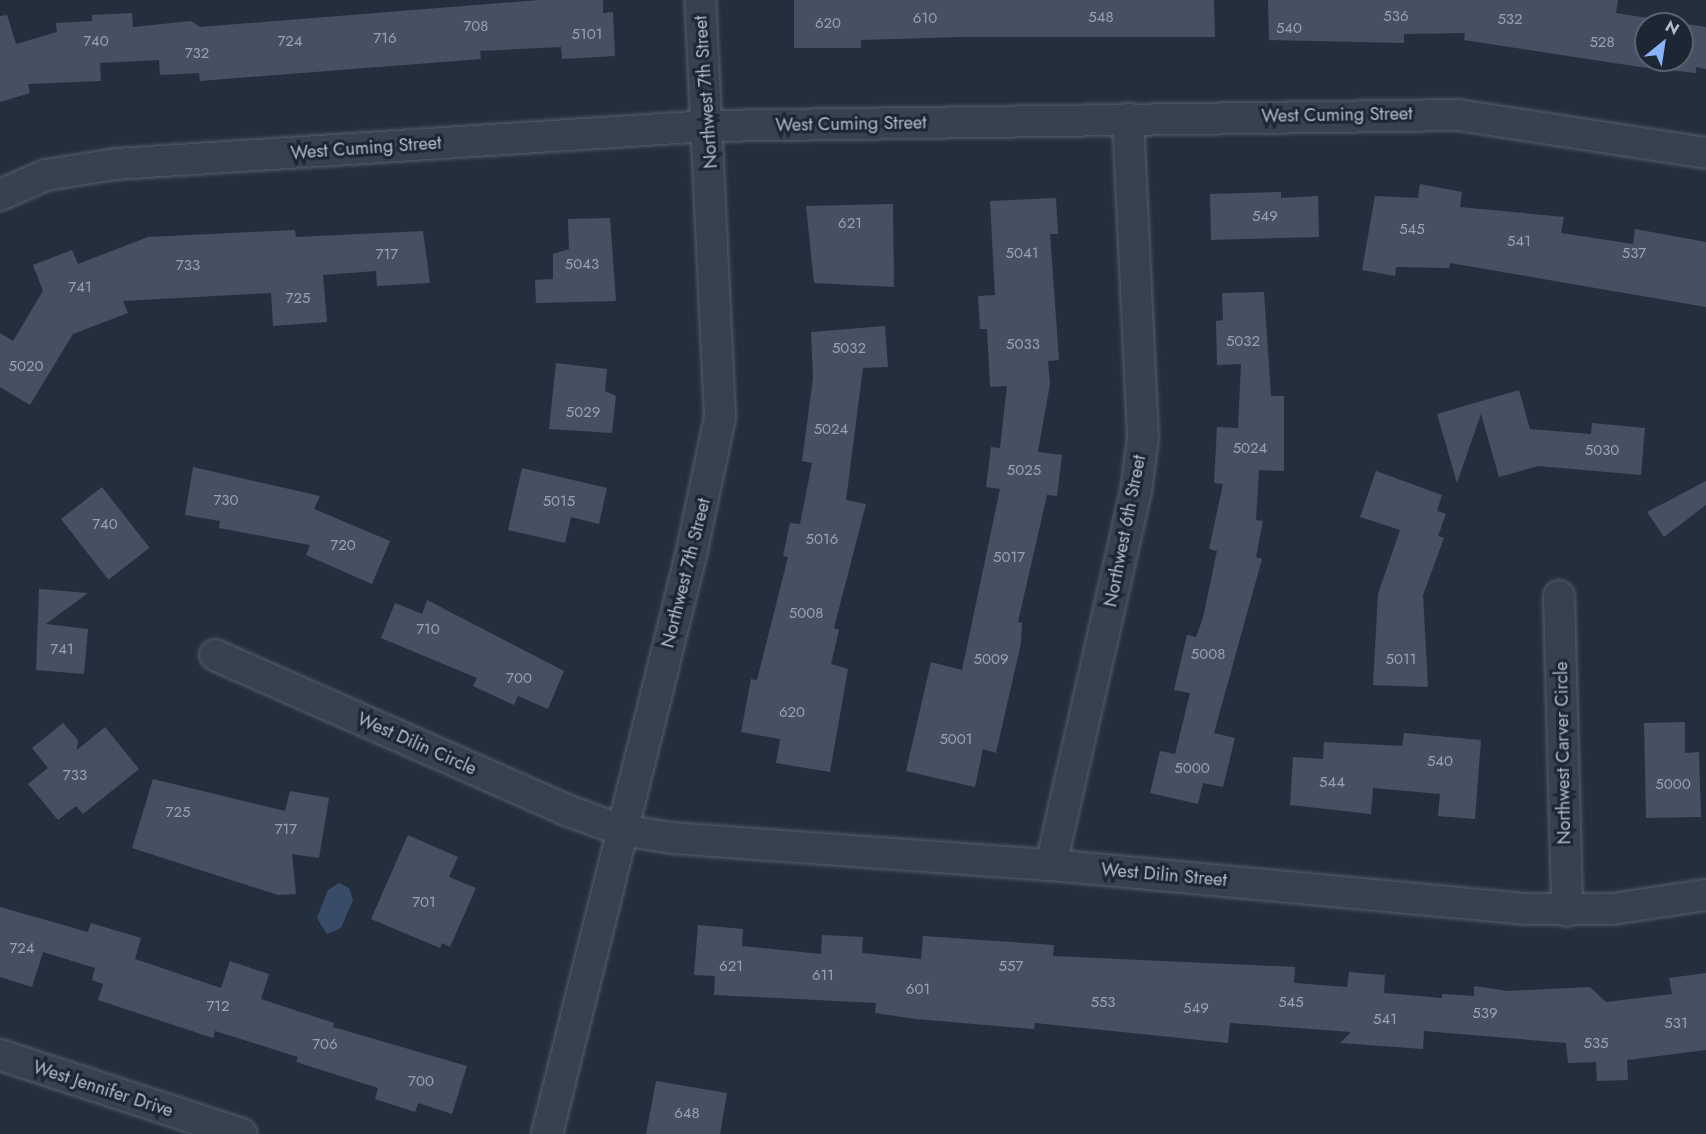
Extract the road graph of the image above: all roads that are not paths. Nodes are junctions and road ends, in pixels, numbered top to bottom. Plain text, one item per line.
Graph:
1 (700, 0) edge
2 (1128, 118) junction
3 (709, 126) junction
4 (1706, 153) edge
5 (0, 195) edge
6 (1559, 596) dead end
7 (215, 655) dead end
8 (621, 830) junction
9 (1051, 865) junction
10 (1706, 895) edge
11 (1567, 910) junction
12 (0, 1056) edge
13 (241, 1134) edge
14 (547, 1134) edge

1 - 3 street, Northwest 7th Street
2 - 3 street, West Cuming Street
2 - 4 street, West Cuming Street
2 - 9 street, Northwest 6th Street
3 - 5 street, West Cuming Street
3 - 8 street, Northwest 7th Street
6 - 11 street, Northwest Carver Circle
7 - 8 street, West Dilin Circle
8 - 9 street, West Dilin Street
8 - 14 street, Northwest 7th Street
9 - 11 street, West Dilin Street
10 - 11 street, West Dilin Street
12 - 13 street, West Jennifer Drive

